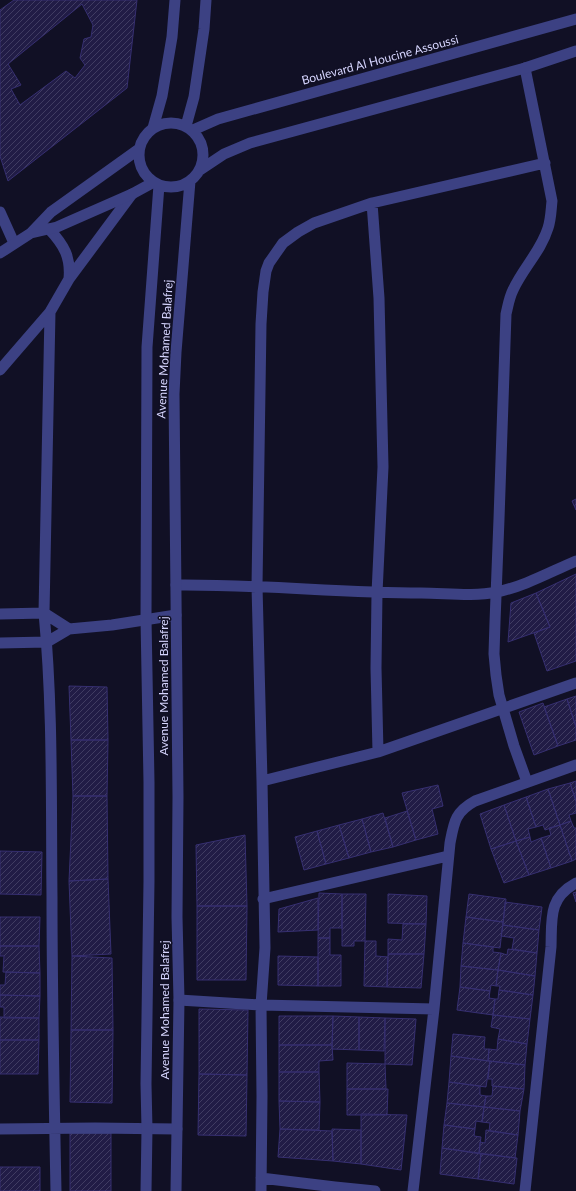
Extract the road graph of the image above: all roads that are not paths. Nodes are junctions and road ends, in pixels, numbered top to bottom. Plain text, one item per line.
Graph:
1 (175, 0) edge
2 (206, 0) edge
3 (576, 20) edge
4 (576, 51) edge
5 (525, 68) junction
6 (153, 128) junction
7 (189, 128) junction
8 (139, 149) junction
9 (545, 163) junction
10 (200, 170) junction
11 (190, 181) junction
12 (157, 184) junction
13 (132, 194) junction
14 (372, 203) junction
15 (0, 212) edge
16 (49, 229) junction
17 (31, 232) junction
18 (14, 243) junction
19 (0, 253) edge
20 (69, 279) junction
21 (50, 312) junction
22 (0, 370) edge
23 (576, 561) edge
24 (176, 585) junction
25 (257, 586) junction
26 (496, 592) junction
27 (377, 593) junction
28 (44, 613) junction
29 (0, 614) edge
30 (176, 615) junction
31 (146, 619) junction
32 (69, 629) junction
33 (47, 642) junction
34 (0, 643) edge
35 (576, 683) edge
36 (503, 709) junction
37 (378, 752) junction
38 (576, 765) edge
39 (262, 781) junction
40 (527, 782) junction
41 (448, 856) junction
42 (576, 883) edge
43 (263, 898) junction
44 (179, 1000) junction
45 (261, 1005) junction
46 (434, 1009) junction
47 (55, 1128) junction
48 (147, 1128) junction
49 (0, 1129) edge
50 (177, 1129) junction
51 (261, 1178) junction
52 (56, 1191) edge
53 (146, 1191) edge
54 (176, 1191) edge
55 (261, 1191) edge
56 (374, 1191) edge
57 (413, 1191) edge
58 (525, 1191) edge

1 - 6 street
2 - 7 street
3 - 7 street, Boulevard Al Houcine Assoussi
4 - 5 street
5 - 9 street
5 - 10 street
6 - 7 street
6 - 8 street
7 - 10 street
8 - 12 street
8 - 17 street
9 - 14 street
9 - 26 street
10 - 11 street
11 - 12 street
11 - 24 street, Avenue Mohamed Balafrej
12 - 13 street
12 - 31 street, Avenue Mohamed Balafrej
13 - 16 street
13 - 20 street
14 - 25 street
14 - 27 street
15 - 18 street
16 - 17 street
16 - 20 street
17 - 18 street
18 - 19 street
20 - 21 street
21 - 22 street
21 - 28 street
23 - 26 street
24 - 25 street
24 - 30 street, Avenue Mohamed Balafrej
25 - 27 street
25 - 39 street
26 - 27 street
26 - 36 street
27 - 37 street
28 - 29 street
28 - 32 street
28 - 33 street
30 - 31 street
30 - 44 street, Avenue Mohamed Balafrej
31 - 32 street
31 - 48 street, Avenue Mohamed Balafrej
32 - 33 street
33 - 34 street
33 - 47 street
35 - 36 street
36 - 37 street
36 - 40 street
37 - 39 street
38 - 40 street
39 - 43 street
40 - 41 street
41 - 43 street
41 - 46 street
42 - 58 street
43 - 45 street
44 - 45 street
44 - 50 street, Avenue Mohamed Balafrej
45 - 46 street
45 - 51 street
46 - 57 street
47 - 48 street
47 - 49 street
47 - 52 street
48 - 50 street
48 - 53 street, Avenue Mohamed Balafrej
50 - 54 street, Avenue Mohamed Balafrej
51 - 55 street
51 - 56 street

